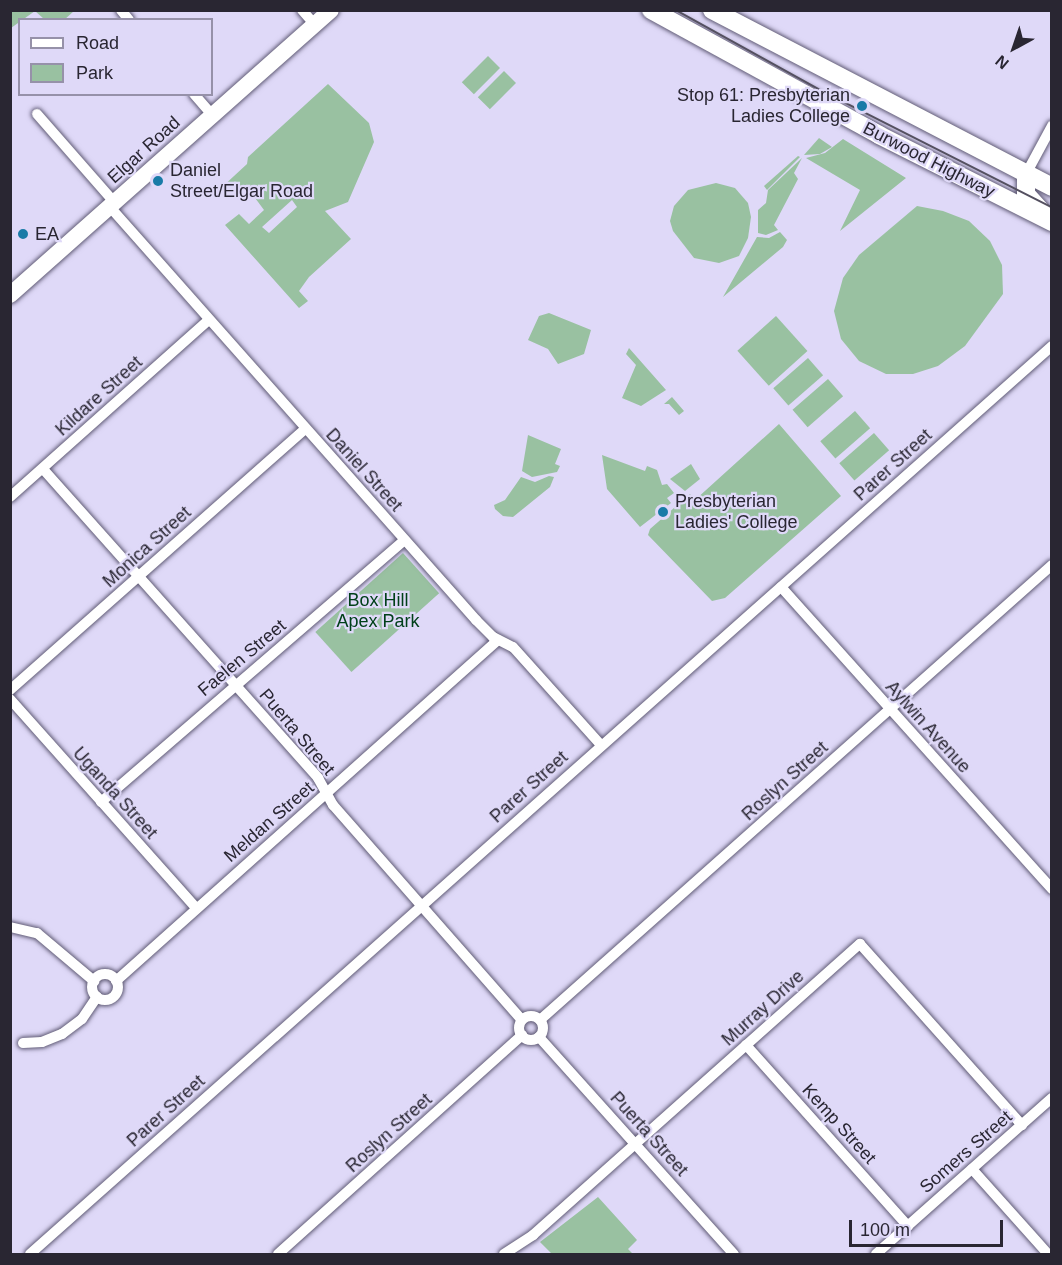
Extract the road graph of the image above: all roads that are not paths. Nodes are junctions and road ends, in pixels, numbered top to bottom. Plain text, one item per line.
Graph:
1 (302, 10) edge
2 (331, 10) edge
3 (651, 10) edge
4 (719, 12) edge
5 (315, 25) junction
6 (196, 96) edge
7 (37, 114) dead end
8 (213, 116) junction
9 (1052, 126) edge
10 (1026, 174) junction
11 (1052, 187) edge
12 (112, 205) junction
13 (1052, 221) edge
14 (10, 295) edge
15 (209, 320) junction
16 (1052, 346) edge
17 (305, 429) junction
18 (43, 469) junction
19 (10, 497) edge
20 (404, 540) junction
21 (1052, 566) edge
22 (138, 576) junction
23 (781, 587) junction
24 (498, 640) junction
25 (235, 685) junction
26 (10, 690) edge
27 (10, 699) edge
28 (890, 710) junction
29 (601, 746) junction
30 (327, 793) junction
31 (101, 802) junction
32 (1052, 889) edge
33 (421, 905) junction
34 (196, 908) junction
35 (10, 927) edge
36 (94, 981) junction
37 (116, 981) junction
38 (97, 998) junction
39 (522, 1020) junction
40 (540, 1020) junction
41 (522, 1035) junction
42 (538, 1037) junction
43 (23, 1043) dead end
44 (746, 1045) junction
45 (1052, 1098) edge
46 (1022, 1125) junction
47 (636, 1144) junction
48 (972, 1169) junction
49 (908, 1226) junction
50 (30, 1254) edge
51 (278, 1254) edge
52 (504, 1254) edge
53 (734, 1254) edge
54 (876, 1254) edge
55 (1047, 1254) edge

1 - 5 street
2 - 5 main road, Elgar Road
3 - 13 highway, Burwood Highway
4 - 10 highway, Burwood Highway
5 - 8 main road, Elgar Road
6 - 8 street
7 - 12 street, Daniel Street
8 - 12 main road, Elgar Road
9 - 10 street
10 - 11 highway, Burwood Highway
10 - 13 highway
12 - 14 main road, Elgar Road
12 - 15 street, Daniel Street
15 - 17 street, Daniel Street
15 - 18 street, Kildare Street
16 - 23 street, Parer Street
17 - 20 street, Daniel Street
17 - 22 street, Monica Street
18 - 19 street, Kildare Street
18 - 22 street, Puerta Street
20 - 24 street, Daniel Street
20 - 25 street, Faelen Street
21 - 28 street, Roslyn Street
22 - 25 street, Puerta Street
22 - 26 street, Monica Street
23 - 28 street, Aylwin Avenue
23 - 29 street, Parer Street
24 - 29 street, Daniel Street
24 - 30 street, Meldan Street
25 - 30 street, Puerta Street
25 - 31 street, Faelen Street
27 - 31 street, Uganda Street
28 - 32 street, Aylwin Avenue
28 - 40 street, Roslyn Street
29 - 33 street, Parer Street
30 - 33 street, Puerta Street
30 - 34 street, Meldan Street
31 - 34 street, Uganda Street
33 - 39 street, Puerta Street
33 - 50 street, Parer Street
34 - 37 street, Meldan Street
35 - 36 street
36 - 37 street
36 - 38 street
37 - 38 street, Meldan Street
38 - 43 street
39 - 40 street
39 - 41 street
40 - 42 street
41 - 42 street
41 - 51 street, Roslyn Street
42 - 47 street, Puerta Street
44 - 46 street, Murray Drive
44 - 47 street, Murray Drive
44 - 49 street, Kemp Street
45 - 46 street, Somers Street
46 - 48 street, Somers Street
47 - 52 street, Murray Drive
47 - 53 street, Puerta Street
48 - 49 street, Somers Street
48 - 55 street
49 - 54 street, Somers Street

